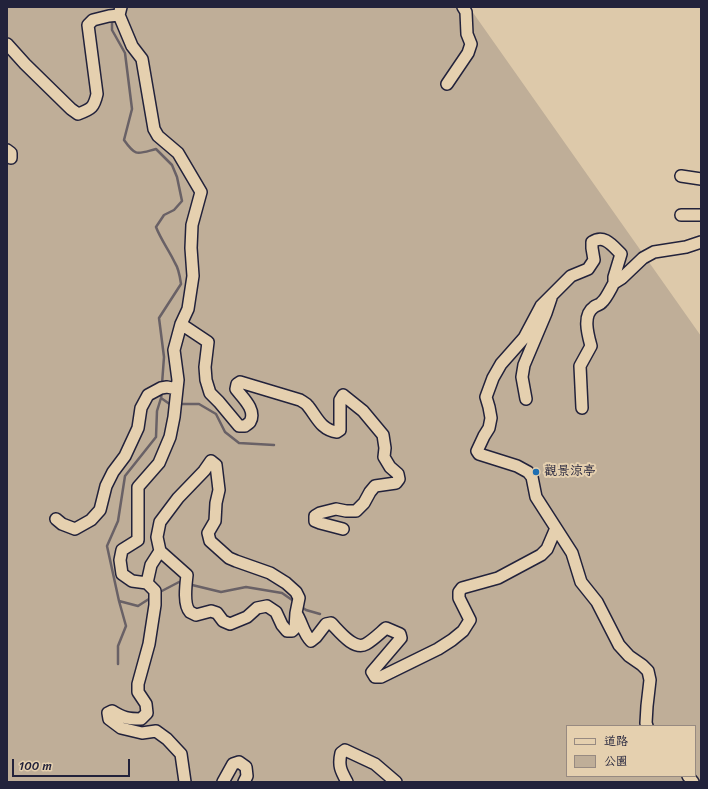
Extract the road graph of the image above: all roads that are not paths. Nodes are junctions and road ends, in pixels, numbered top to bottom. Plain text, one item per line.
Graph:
1 (463, 7) edge
2 (116, 13) edge
3 (7, 44) edge
4 (447, 84) dead end
5 (681, 176) dead end
6 (701, 179) edge
7 (681, 215) dead end
8 (701, 215) edge
9 (701, 242) edge
10 (614, 283) junction
11 (551, 296) junction
12 (181, 324) junction
13 (171, 394) junction
14 (526, 399) dead end
15 (582, 408) dead end
16 (56, 519) dead end
17 (556, 528) junction
18 (343, 529) dead end
19 (160, 551) junction
20 (147, 583) junction
21 (296, 613) junction
22 (647, 725) edge
23 (185, 782) edge
24 (223, 782) edge
25 (244, 782) edge
26 (347, 782) edge
27 (396, 782) edge

1 - 4 lane
2 - 3 lane
2 - 12 lane
5 - 6 lane
7 - 8 lane
9 - 10 lane
10 - 11 lane
10 - 15 lane
11 - 14 lane
11 - 17 lane
12 - 13 lane
12 - 18 lane
13 - 16 lane
13 - 20 lane
17 - 21 lane
17 - 22 lane
19 - 20 lane
19 - 21 lane
19 - 21 lane
20 - 23 lane
24 - 25 lane
26 - 27 lane

